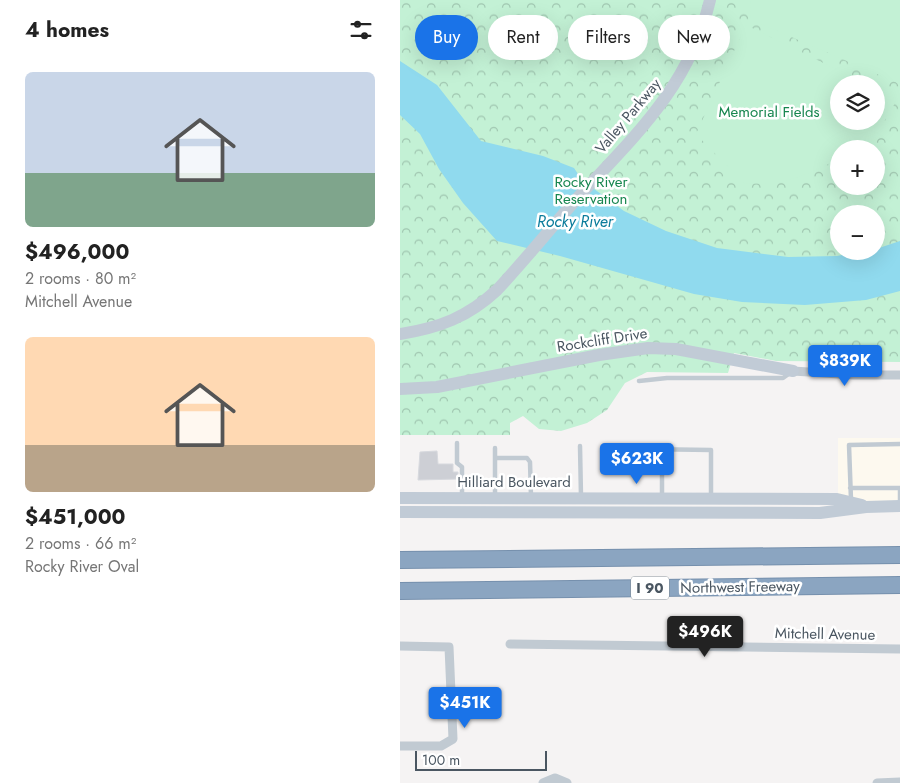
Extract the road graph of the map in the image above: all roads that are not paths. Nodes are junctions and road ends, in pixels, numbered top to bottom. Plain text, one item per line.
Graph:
1 (710, 0) edge
2 (400, 334) edge
3 (793, 371) junction
4 (900, 375) edge
5 (639, 381) dead end
6 (400, 389) edge
7 (457, 443) dead end
8 (900, 444) edge
9 (580, 446) dead end
10 (495, 448) dead end
11 (642, 449) dead end
12 (662, 449) junction
13 (495, 458) junction
14 (900, 488) edge
15 (850, 495) junction
16 (400, 498) edge
17 (462, 498) junction
18 (495, 498) junction
19 (530, 498) junction
20 (581, 499) junction
21 (662, 499) junction
22 (712, 499) junction
23 (900, 505) edge
24 (866, 507) junction
25 (400, 512) edge
26 (900, 555) edge
27 (400, 560) edge
28 (900, 585) edge
29 (400, 591) edge
30 (510, 644) dead end
31 (400, 646) edge
32 (900, 649) edge
33 (400, 746) edge
34 (900, 782) edge
35 (544, 783) edge
36 (567, 783) edge
37 (877, 783) edge

1 - 2 main road, Valley Parkway
3 - 4 street, Rockcliff Drive
3 - 5 lane
3 - 6 main road, Rockcliff Drive
7 - 17 lane
8 - 15 lane
9 - 20 lane
10 - 13 lane
11 - 12 lane
12 - 21 lane
12 - 22 lane
13 - 18 lane
13 - 19 lane
14 - 15 lane
14 - 23 lane
15 - 22 main road, Hilliard Boulevard
15 - 24 main road, Hilliard Boulevard
16 - 17 main road, Hilliard Boulevard
17 - 18 main road, Hilliard Boulevard
18 - 19 main road, Hilliard Boulevard
19 - 20 main road, Hilliard Boulevard
20 - 21 main road, Hilliard Boulevard
21 - 22 main road, Hilliard Boulevard
23 - 24 main road, Hilliard Boulevard
24 - 25 main road, Hilliard Boulevard
26 - 27 highway, Northwest Freeway / I 90
28 - 29 highway, Northwest Freeway / I 90
30 - 32 street, Mitchell Avenue
31 - 33 street
34 - 37 street
35 - 36 street

